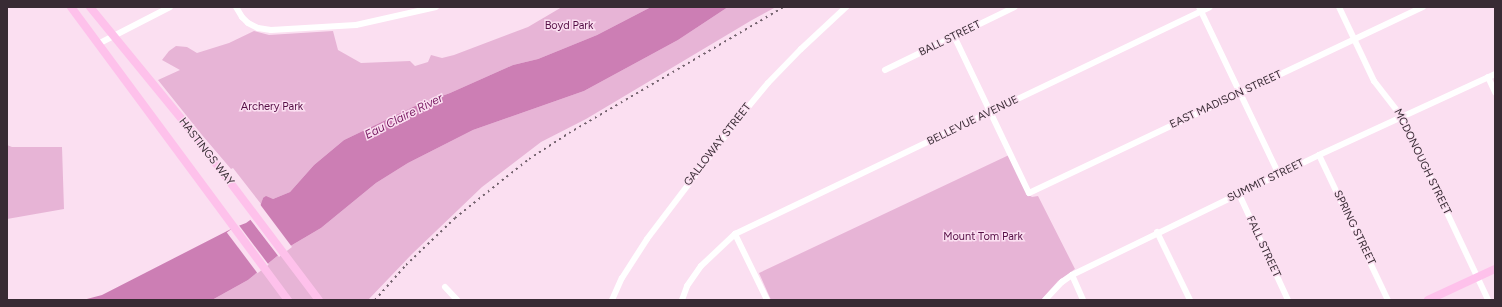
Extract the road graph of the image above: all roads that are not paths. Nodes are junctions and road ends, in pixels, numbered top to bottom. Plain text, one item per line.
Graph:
1 (71, 7) edge
2 (90, 7) edge
3 (170, 7) edge
4 (236, 7) edge
5 (436, 7) edge
6 (846, 7) edge
7 (1015, 7) edge
8 (1210, 7) edge
9 (1339, 7) edge
10 (1423, 7) edge
11 (1200, 9) edge
12 (112, 35) junction
13 (954, 36) junction
14 (1353, 39) junction
15 (98, 44) junction
16 (885, 70) dead end
17 (1495, 74) edge
18 (1488, 78) junction
19 (1495, 92) edge
20 (1241, 93) junction
21 (991, 113) junction
22 (1402, 117) junction
23 (1319, 155) junction
24 (1279, 174) junction
25 (1239, 194) junction
26 (1157, 232) junction
27 (735, 234) junction
28 (1495, 269) edge
29 (1072, 275) junction
30 (1477, 277) junction
31 (445, 287) dead end
32 (288, 300) edge
33 (319, 300) edge
34 (458, 300) edge
35 (612, 300) edge
36 (682, 300) edge
37 (767, 300) edge
38 (1045, 300) edge
39 (1083, 300) edge
40 (1190, 300) edge
41 (1288, 300) edge
42 (1388, 300) edge
43 (1428, 300) edge
44 (1488, 300) edge

1 - 15 main road, HASTINGS WAY
2 - 12 main road, HASTINGS WAY
3 - 12 street
4 - 5 street
6 - 35 street, GALLOWAY STREET
7 - 13 street, BALL STREET
8 - 11 street, BELLEVUE AVENUE
9 - 14 street, MCDONOUGH STREET
10 - 14 street, EAST MADISON STREET
11 - 20 street
11 - 21 street, BELLEVUE AVENUE
12 - 15 street
12 - 33 main road, HASTINGS WAY
13 - 16 street, BALL STREET
13 - 21 street
14 - 20 street, EAST MADISON STREET
14 - 22 street, MCDONOUGH STREET
15 - 32 main road, HASTINGS WAY
17 - 18 street, SUMMIT STREET
18 - 19 street
18 - 22 street, SUMMIT STREET
20 - 21 street, EAST MADISON STREET
20 - 24 street
21 - 27 street, BELLEVUE AVENUE
22 - 23 street, SUMMIT STREET
22 - 30 street, MCDONOUGH STREET
23 - 24 street, SUMMIT STREET
23 - 42 street, SPRING STREET
24 - 25 street, SUMMIT STREET
25 - 26 street, SUMMIT STREET
25 - 41 street, FALL STREET
26 - 29 street, SUMMIT STREET
26 - 40 street
27 - 36 street, BELLEVUE AVENUE
27 - 37 street
28 - 30 main road
29 - 38 street, SUMMIT STREET
29 - 39 street
30 - 43 main road
30 - 44 street, MCDONOUGH STREET
31 - 34 street

